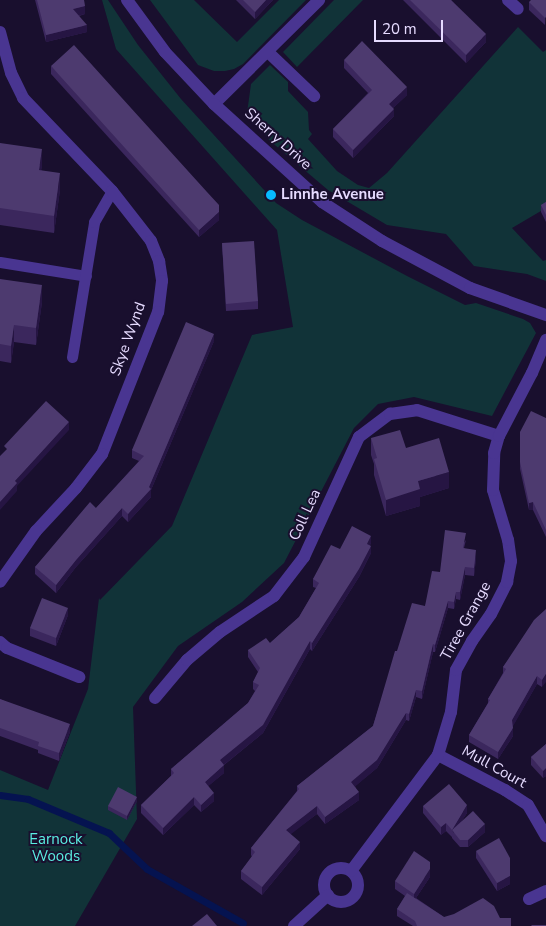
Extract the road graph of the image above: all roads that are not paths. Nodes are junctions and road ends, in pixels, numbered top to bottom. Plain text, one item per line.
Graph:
1 (127, 0) edge
2 (319, 0) edge
3 (508, 0) edge
4 (518, 9) dead end
5 (0, 32) edge
6 (268, 52) junction
7 (314, 96) dead end
8 (214, 104) junction
9 (112, 191) junction
10 (0, 262) edge
11 (86, 276) junction
12 (546, 315) edge
13 (546, 340) edge
14 (72, 357) dead end
15 (499, 436) junction
16 (0, 582) edge
17 (0, 642) edge
18 (79, 677) dead end
19 (155, 698) dead end
20 (438, 755) junction
21 (546, 836) edge
22 (351, 871) junction
23 (546, 891) edge
24 (328, 895) junction
25 (529, 900) dead end
26 (294, 926) edge

1 - 8 street, Sherry Drive
2 - 6 street
3 - 4 street
5 - 9 street, Skye Wynd
6 - 7 street
6 - 8 street
8 - 12 street, Sherry Drive
9 - 11 lane
9 - 16 street, Skye Wynd
10 - 11 lane
11 - 14 lane
13 - 15 street, Tiree Grange
15 - 19 street, Coll Lea
15 - 20 street, Tiree Grange
17 - 18 street
20 - 21 street, Mull Court
20 - 22 street, Tiree Grange
22 - 24 street
22 - 24 street
23 - 25 street
24 - 26 street

